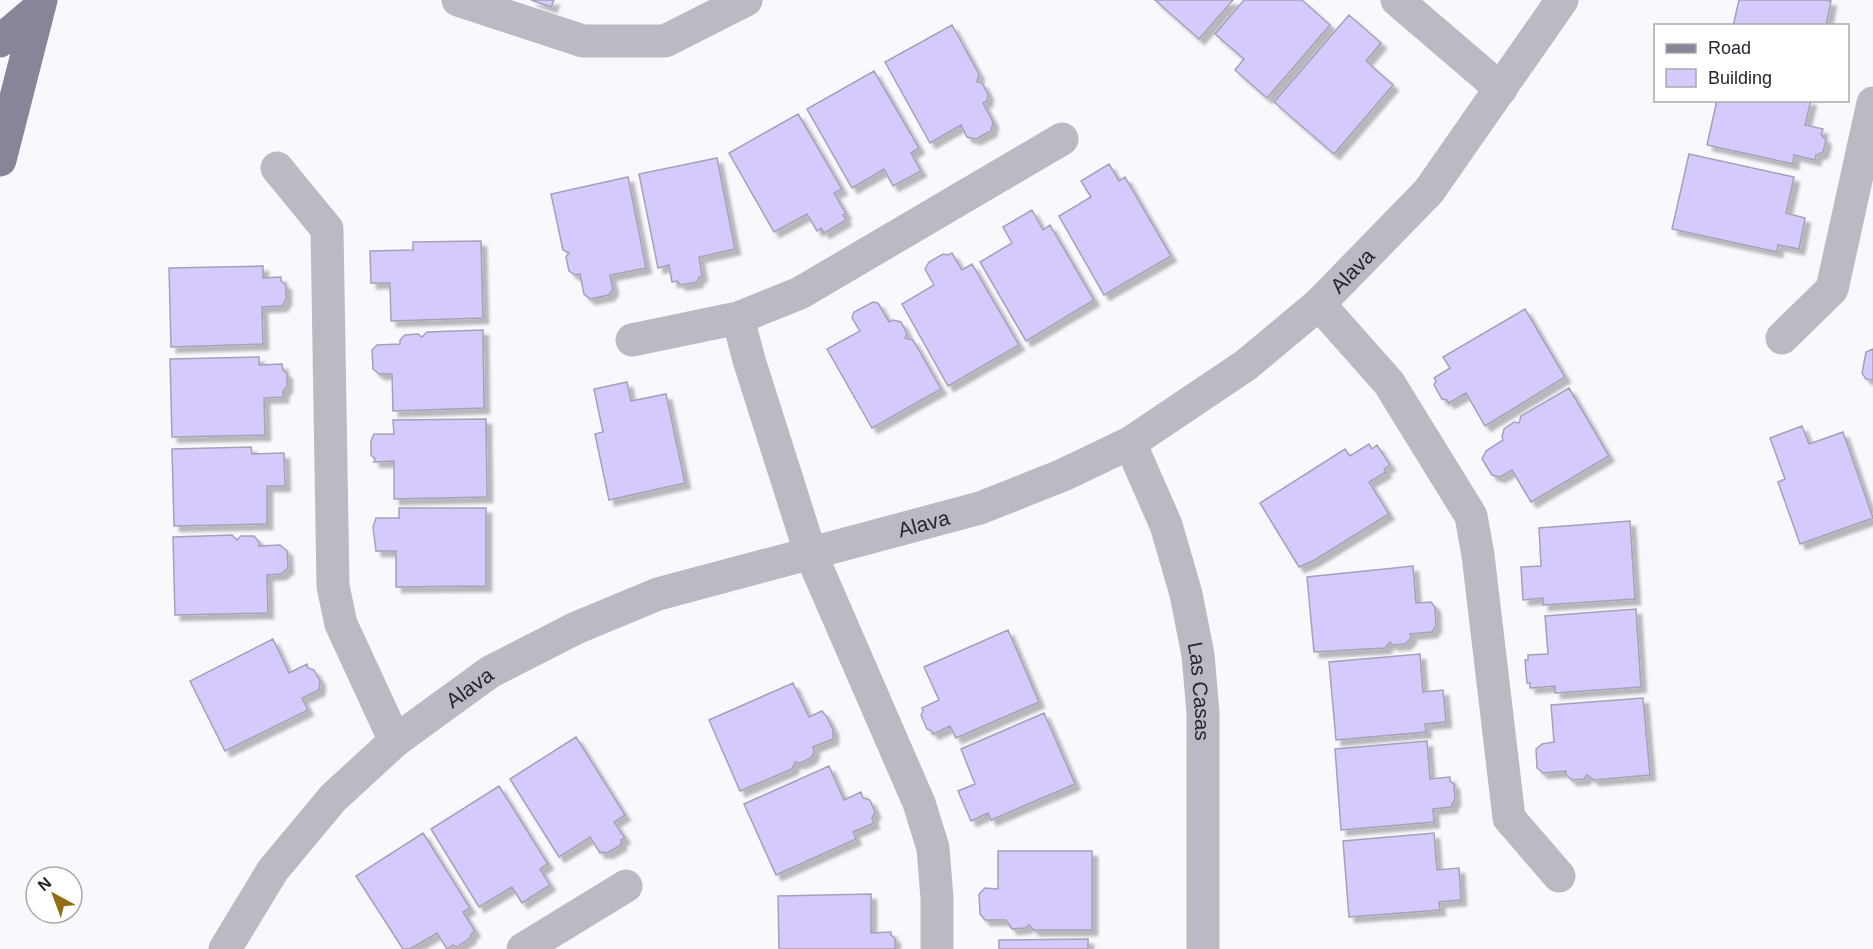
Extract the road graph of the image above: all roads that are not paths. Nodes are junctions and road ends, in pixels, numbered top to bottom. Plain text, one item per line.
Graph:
1 (458, 0) edge
2 (746, 0) edge
3 (1397, 0) edge
4 (1562, 0) edge
5 (40, 4) edge
6 (0, 41) edge
7 (1501, 90) junction
8 (1873, 103) edge
9 (1062, 139) dead end
10 (0, 160) edge
11 (277, 168) dead end
12 (1319, 304) junction
13 (738, 318) junction
14 (1782, 338) dead end
15 (632, 340) dead end
16 (1130, 443) junction
17 (810, 552) junction
18 (395, 741) junction
19 (1559, 876) dead end
20 (626, 886) dead end
21 (225, 949) edge
22 (523, 949) edge
23 (937, 949) edge
24 (1203, 949) edge

1 - 2 street
3 - 7 street
4 - 7 street, Alava
5 - 6 main road
5 - 10 main road
7 - 12 street, Alava
8 - 14 street
9 - 13 street
11 - 18 street
12 - 16 street, Alava
12 - 19 street
13 - 15 street
13 - 17 street
16 - 17 street, Alava
16 - 24 street, Las Casas
17 - 18 street, Alava
17 - 23 street
18 - 21 street, Alava
20 - 22 street

